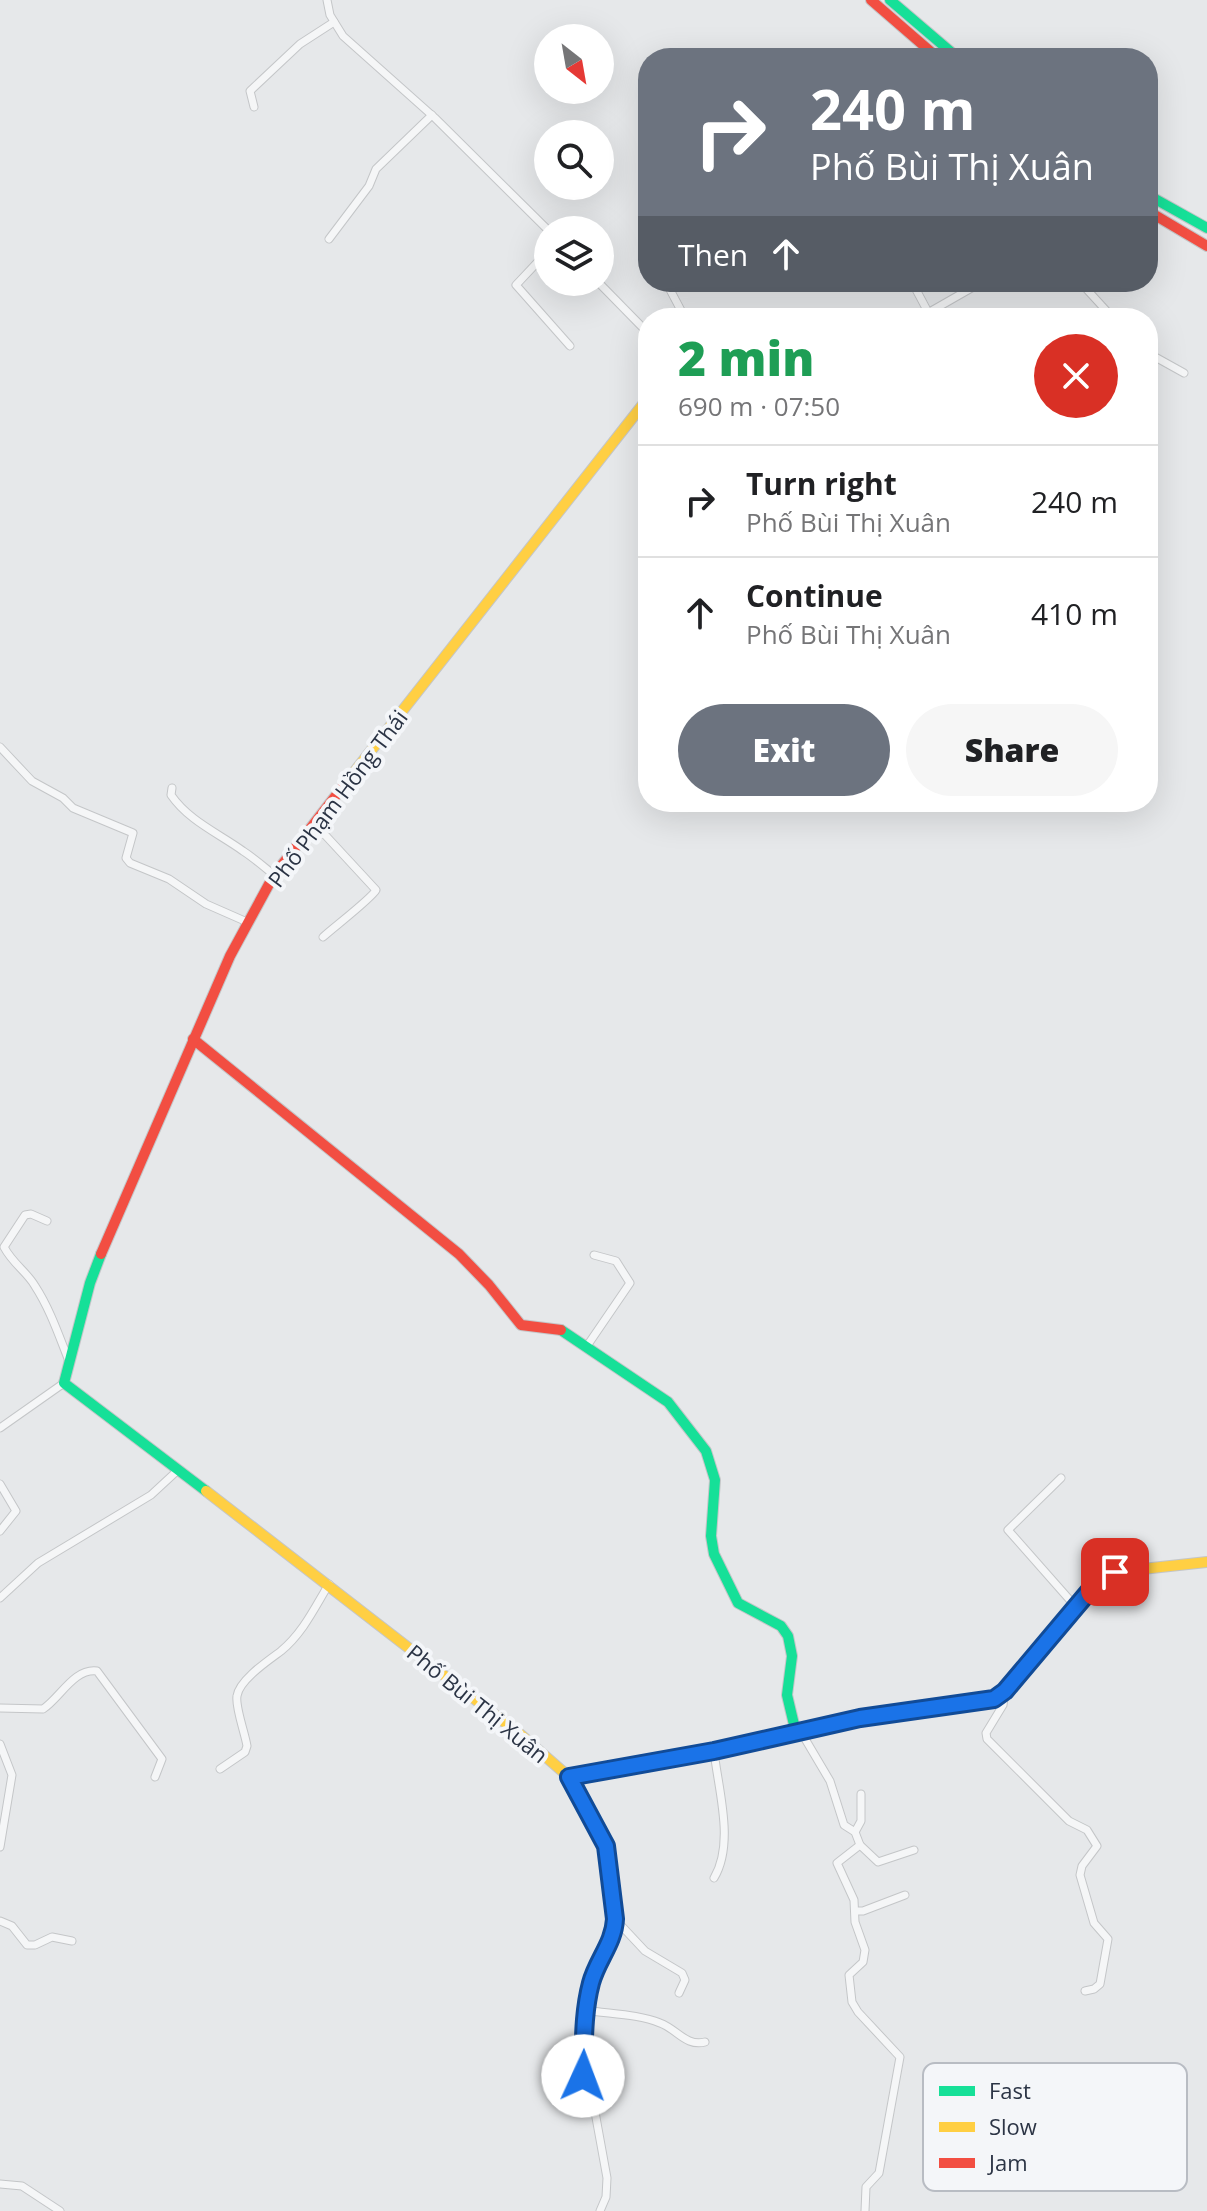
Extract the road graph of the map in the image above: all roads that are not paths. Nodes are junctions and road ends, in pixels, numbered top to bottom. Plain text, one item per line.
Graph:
1 (327, 0) edge
2 (871, 0) edge
3 (890, 0) edge
4 (334, 22) junction
5 (926, 48) edge
6 (946, 48) edge
7 (254, 107) dead end
8 (432, 115) junction
9 (1158, 201) edge
10 (534, 216) edge
11 (1158, 217) edge
12 (1207, 228) edge
13 (329, 239) dead end
14 (1207, 246) edge
15 (534, 266) edge
16 (964, 292) edge
17 (1089, 292) edge
18 (612, 296) edge
19 (935, 308) edge
20 (1104, 308) edge
21 (638, 323) edge
22 (570, 346) dead end
23 (1158, 359) edge
24 (1184, 373) dead end
25 (638, 411) edge
26 (0, 747) edge
27 (172, 788) dead end
28 (314, 823) junction
29 (274, 875) junction
30 (247, 922) junction
31 (323, 937) dead end
32 (193, 1039) junction
33 (47, 1221) dead end
34 (594, 1255) dead end
35 (587, 1346) junction
36 (70, 1363) junction
37 (64, 1383) junction
38 (0, 1428) edge
39 (178, 1470) junction
40 (1061, 1478) dead end
41 (0, 1484) edge
42 (0, 1531) edge
43 (1207, 1562) edge
44 (329, 1584) junction
45 (0, 1598) edge
46 (1074, 1609) junction
47 (1005, 1691) junction
48 (0, 1708) edge
49 (799, 1732) junction
50 (0, 1744) edge
51 (714, 1751) junction
52 (220, 1769) dead end
53 (155, 1777) dead end
54 (569, 1777) junction
55 (861, 1794) dead end
56 (855, 1832) junction
57 (860, 1845) junction
58 (0, 1847) edge
59 (914, 1850) dead end
60 (714, 1878) dead end
61 (905, 1895) dead end
62 (855, 1911) junction
63 (615, 1919) junction
64 (0, 1921) edge
65 (72, 1941) dead end
66 (1085, 1991) dead end
67 (679, 1993) dead end
68 (585, 2010) junction
69 (705, 2042) dead end
70 (0, 2184) edge
71 (56, 2210) edge
72 (600, 2211) edge
73 (865, 2211) edge

1 - 4 street
2 - 5 main road
3 - 6 main road
4 - 7 street
4 - 8 street
8 - 10 street
8 - 13 street
9 - 12 main road
11 - 14 main road
15 - 22 street
16 - 19 street
17 - 20 street
18 - 21 street
23 - 24 street
25 - 28 main road, Phố Phạm Hồng Thái
26 - 30 street
27 - 29 street
28 - 29 main road, Phố Phạm Hồng Thái
28 - 31 street
29 - 30 main road, Phố Phạm Hồng Thái
30 - 32 main road, Phố Phạm Hồng Thái
32 - 35 main road
32 - 36 main road, Phố Phạm Hồng Thái
33 - 36 street
34 - 35 street
35 - 49 main road
36 - 37 main road, Phố Phạm Hồng Thái
37 - 38 street
37 - 39 main road, Phố Bùi Thị Xuân
39 - 44 main road, Phố Bùi Thị Xuân
39 - 45 street
40 - 46 street
41 - 42 street
43 - 46 main road
44 - 52 street
44 - 54 main road, Phố Bùi Thị Xuân
46 - 47 main road
47 - 49 main road, Phố Bùi Thị Xuân
47 - 66 street
48 - 53 street
49 - 51 main road, Phố Bùi Thị Xuân
49 - 56 street
50 - 58 street
51 - 54 main road, Phố Bùi Thị Xuân
51 - 60 street
54 - 63 street
55 - 56 street
56 - 57 street
57 - 59 street
57 - 62 street
61 - 62 street
62 - 73 street
63 - 67 street
63 - 68 street
64 - 65 street
68 - 69 street
68 - 72 street
70 - 71 street

